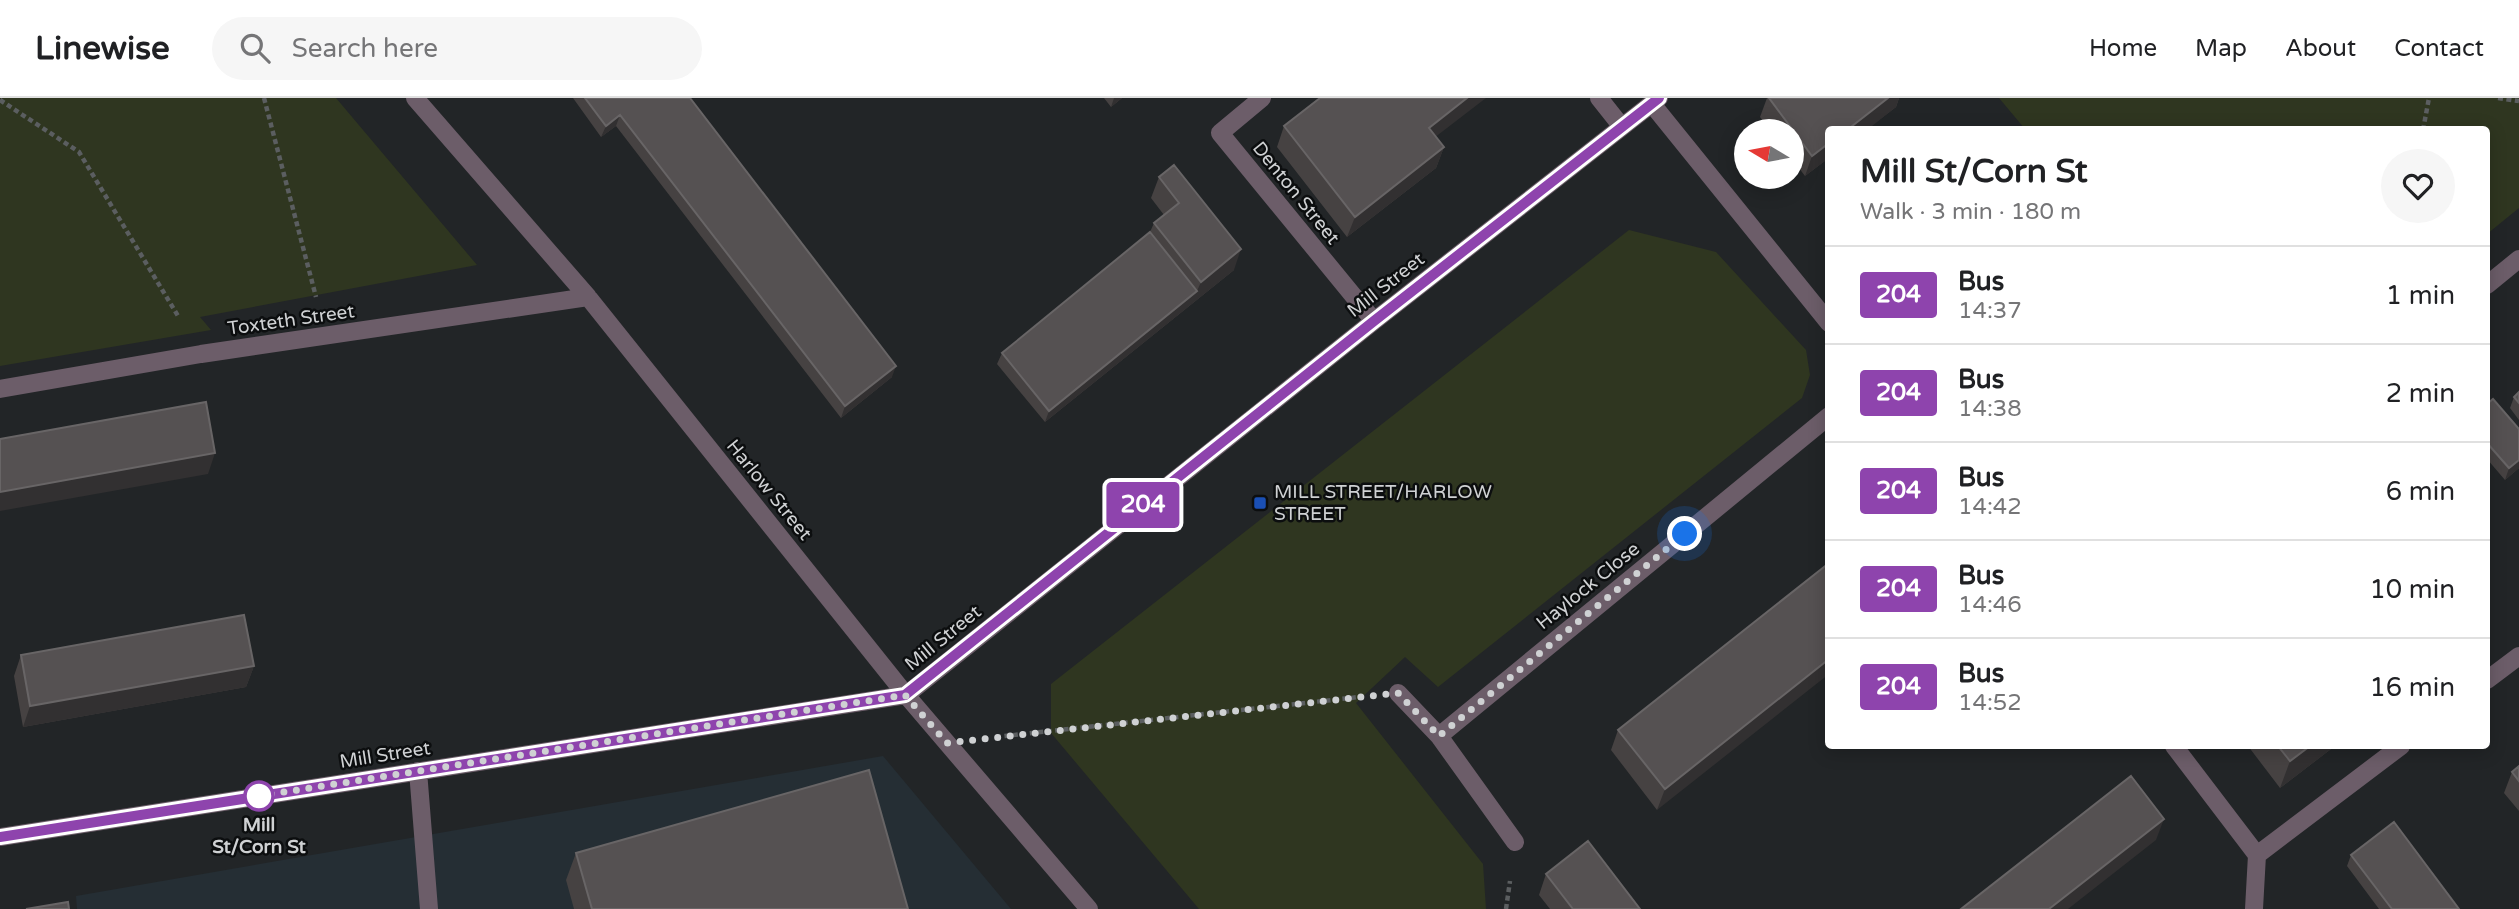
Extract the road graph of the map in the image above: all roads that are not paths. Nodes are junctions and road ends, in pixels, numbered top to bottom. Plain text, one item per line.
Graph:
1 (415, 98) edge
2 (1262, 98) edge
3 (1599, 98) edge
4 (1656, 101) edge
5 (1622, 127) junction
6 (2519, 259) edge
7 (2490, 283) edge
8 (588, 297) junction
9 (1825, 318) edge
10 (1374, 321) junction
11 (0, 389) edge
12 (1825, 419) edge
13 (2519, 656) edge
14 (2490, 678) edge
15 (1398, 693) road end
16 (905, 695) junction
17 (1439, 736) junction
18 (2176, 749) edge
19 (2397, 749) edge
20 (418, 771) junction
21 (0, 837) edge
22 (1515, 842) dead end
23 (2257, 855) junction
24 (429, 909) edge
25 (1089, 909) edge
26 (2254, 909) edge

1 - 8 street, Harlow Street
2 - 10 street, Denton Street
3 - 5 street
4 - 5 street, Mill Street
4 - 9 street
5 - 10 street, Mill Street
6 - 7 street
8 - 11 street, Toxteth Street
8 - 16 street, Harlow Street
10 - 16 street, Mill Street
12 - 17 street, Haylock Close
13 - 14 street
15 - 17 street
16 - 20 street, Mill Street
16 - 25 street, Harlow Street
17 - 22 street
18 - 23 street
19 - 23 street
20 - 21 street, Mill Street
20 - 24 street
23 - 26 street

